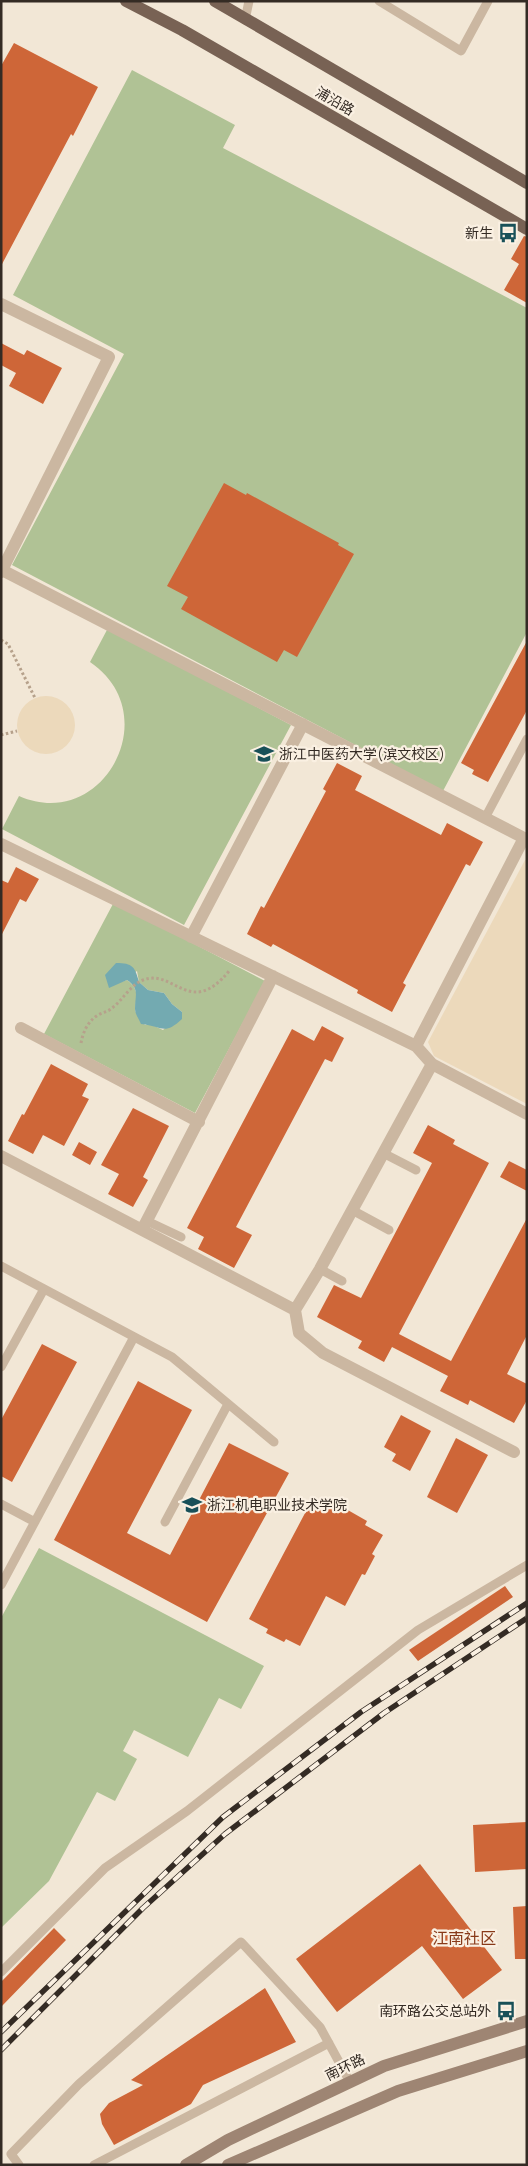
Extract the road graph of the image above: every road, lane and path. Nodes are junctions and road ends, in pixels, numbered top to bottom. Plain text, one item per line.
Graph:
1 (126, 1) edge
2 (215, 1) edge
3 (249, 1) edge
4 (379, 1) edge
5 (488, 1) edge
6 (245, 20) junction
7 (527, 184) edge
8 (527, 230) edge
9 (1, 304) edge
10 (2, 571) edge
11 (1, 640) edge
12 (35, 698) dead end
13 (302, 724) junction
14 (17, 731) dead end
15 (1, 734) edge
16 (527, 739) edge
17 (485, 818) junction
18 (526, 837) edge
19 (1, 844) edge
20 (192, 937) junction
21 (238, 959) junction
22 (273, 976) junction
23 (21, 1028) dead end
24 (416, 1046) junction
25 (79, 1059) junction
26 (432, 1064) junction
27 (527, 1114) edge
28 (199, 1122) junction
29 (383, 1153) junction
30 (1, 1156) edge
31 (416, 1170) dead end
32 (352, 1210) junction
33 (144, 1225) junction
34 (389, 1230) dead end
35 (181, 1237) dead end
36 (1, 1266) edge
37 (320, 1269) junction
38 (342, 1281) dead end
39 (44, 1289) junction
40 (295, 1310) junction
41 (134, 1337) junction
42 (1, 1367) edge
43 (228, 1404) junction
44 (274, 1442) dead end
45 (514, 1452) dead end
46 (1, 1504) edge
47 (35, 1522) junction
48 (165, 1522) dead end
49 (527, 1565) edge
50 (1, 1585) edge
51 (1, 1972) edge
52 (527, 2021) edge
53 (329, 2043) junction
54 (527, 2051) edge
55 (350, 2082) junction
56 (109, 2162) edge
57 (20, 2165) edge
58 (94, 2165) edge
59 (186, 2165) edge
60 (228, 2165) edge

1 - 8 main road, 浦沿路
2 - 6 main road, 浦沿路
3 - 6 lane
4 - 5 lane
6 - 7 main road, 浦沿路
9 - 10 street
10 - 13 street
11 - 12 path
13 - 17 street
13 - 20 street
14 - 15 path
16 - 17 lane
17 - 18 street
18 - 24 street
19 - 20 street
20 - 21 street
21 - 22 street
21 - 25 path
22 - 24 street
22 - 28 street
23 - 25 street
24 - 26 street
25 - 28 street
26 - 27 street
26 - 29 street
28 - 33 street
29 - 31 lane
29 - 32 street
30 - 33 street
32 - 34 lane
32 - 37 street
33 - 35 lane
33 - 40 street
36 - 39 lane
37 - 38 lane
37 - 40 street
39 - 41 lane
39 - 42 lane
40 - 45 street
41 - 43 lane
41 - 47 lane
43 - 44 lane
43 - 48 lane
46 - 47 lane
47 - 50 lane
49 - 51 lane
52 - 55 main road, 南环路
53 - 55 lane
53 - 56 lane
53 - 57 lane
54 - 60 main road
55 - 59 main road, 南环路
56 - 58 lane

